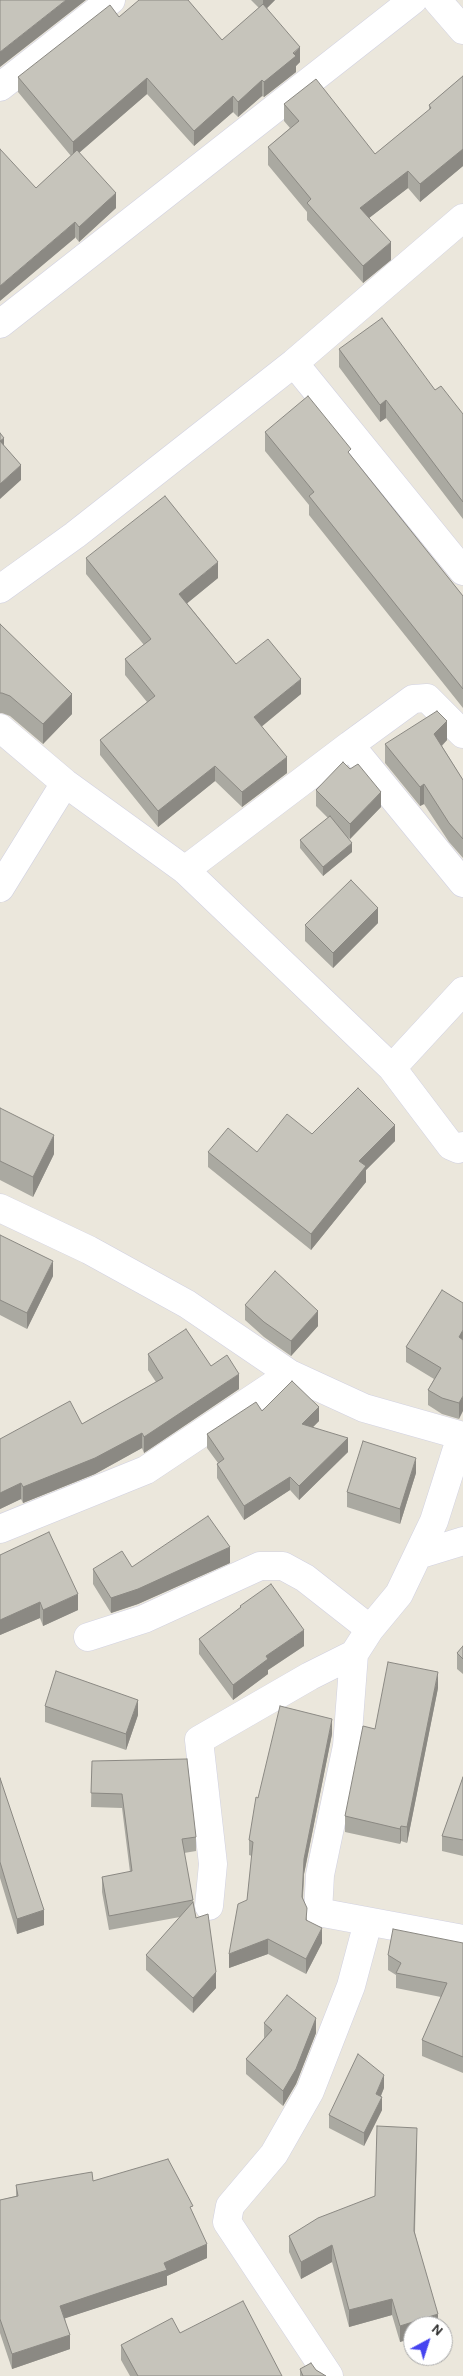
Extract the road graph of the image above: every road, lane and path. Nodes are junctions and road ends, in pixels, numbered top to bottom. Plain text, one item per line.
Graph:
1 (110, 0) edge
2 (413, 0) edge
3 (437, 0) edge
4 (463, 30) edge
5 (0, 87) edge
6 (463, 218) edge
7 (0, 324) edge
8 (294, 363) junction
9 (463, 571) edge
10 (0, 588) edge
11 (0, 728) edge
12 (463, 734) edge
13 (350, 746) junction
14 (65, 783) junction
15 (185, 870) junction
16 (463, 883) edge
17 (0, 888) edge
18 (463, 991) edge
19 (392, 1068) junction
20 (463, 1146) edge
21 (0, 1209) edge
22 (290, 1374) junction
23 (462, 1436) edge
24 (0, 1529) edge
25 (463, 1541) edge
26 (418, 1555) junction
27 (370, 1629) junction
28 (88, 1637) dead end
29 (354, 1654) junction
30 (209, 1906) dead end
31 (368, 1922) junction
32 (463, 1939) edge
33 (329, 2376) edge

1 - 5 street
2 - 7 street
3 - 4 street
6 - 8 street
8 - 9 street
8 - 10 street
11 - 14 street
12 - 13 street
13 - 15 street
13 - 16 street
14 - 15 street
14 - 17 street
15 - 19 street
18 - 19 street
19 - 20 street
21 - 22 street
22 - 23 street
22 - 24 street
23 - 26 street
25 - 26 street
26 - 27 street
27 - 28 street
27 - 29 street
29 - 30 street
29 - 31 street
31 - 32 street
31 - 33 street

